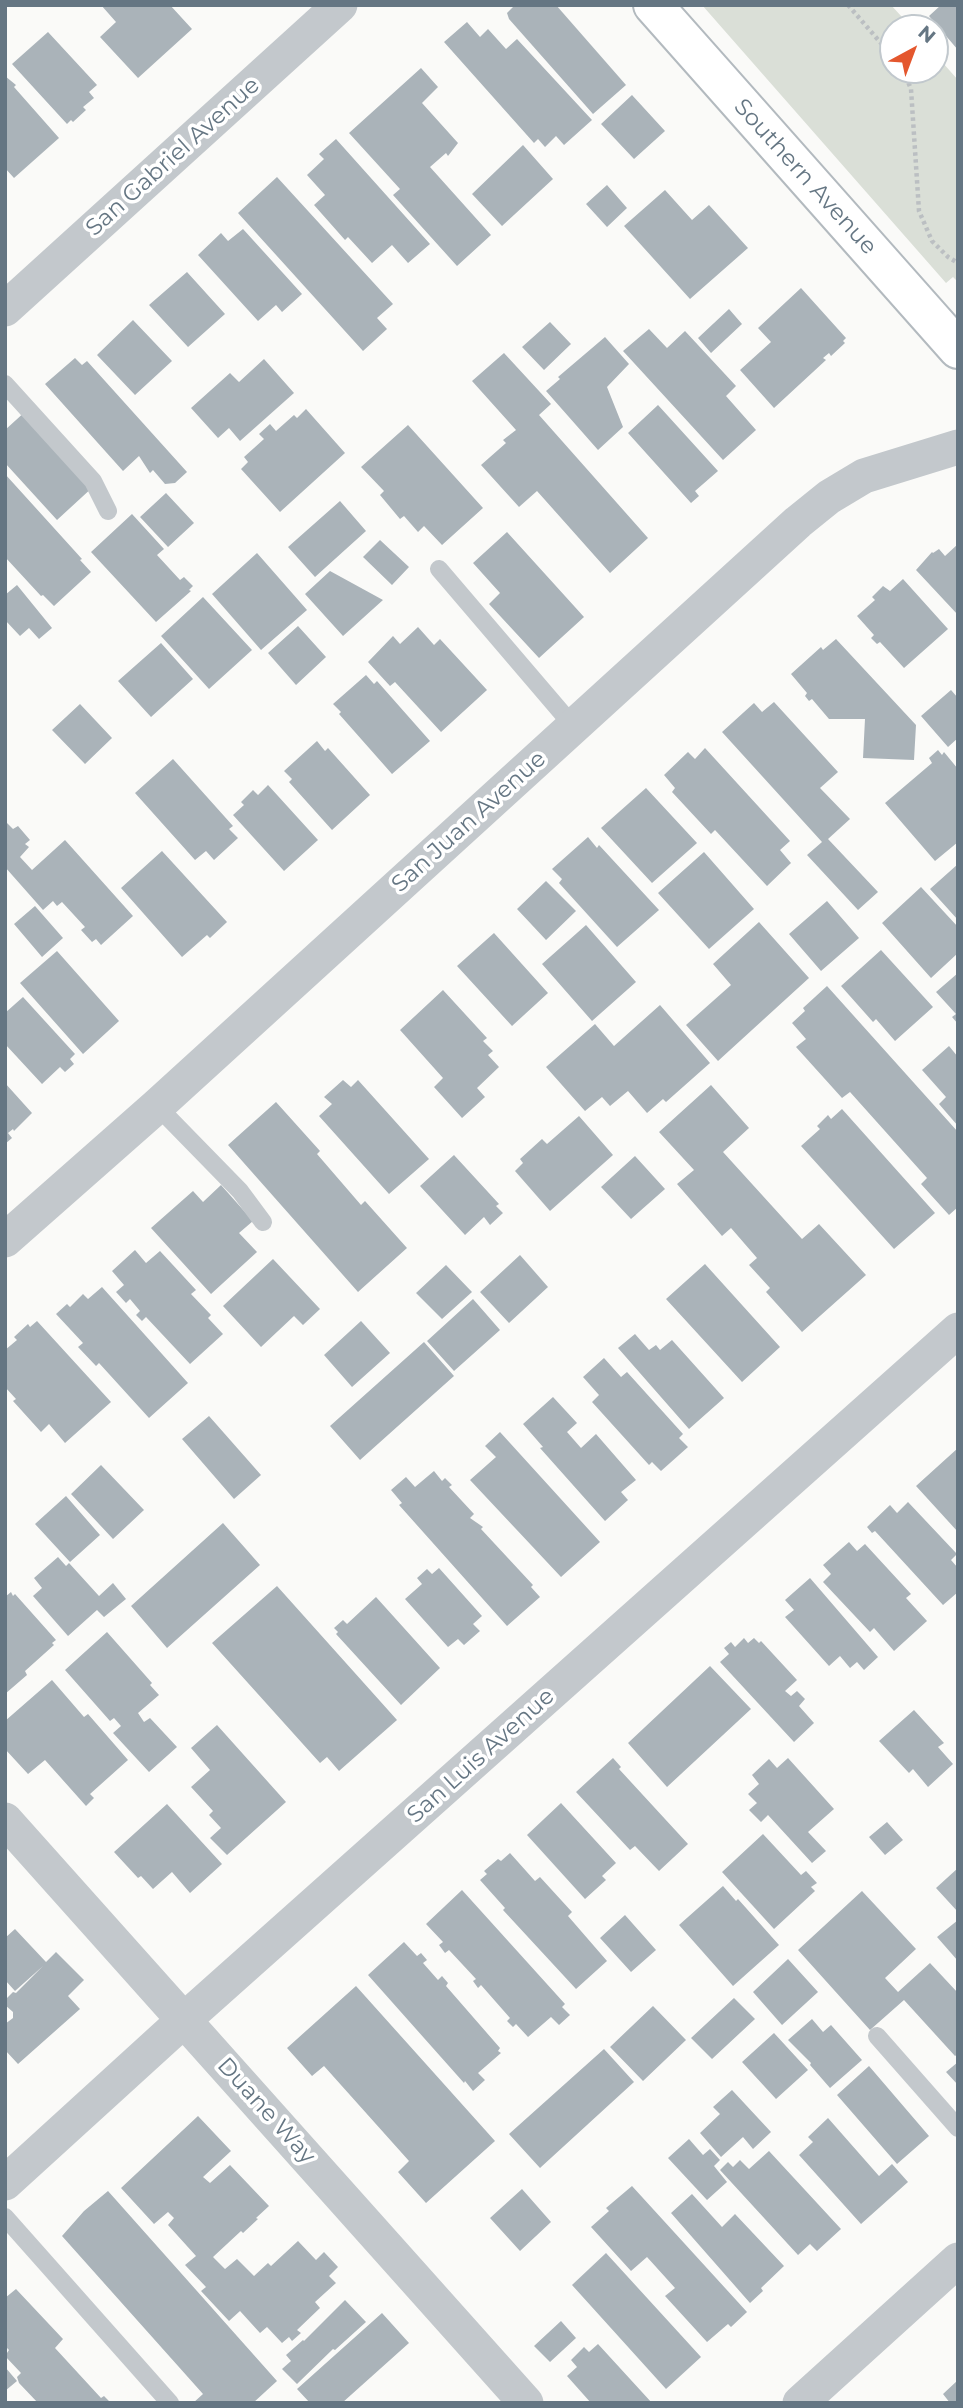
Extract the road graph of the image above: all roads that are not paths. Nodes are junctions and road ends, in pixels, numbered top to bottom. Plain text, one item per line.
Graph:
1 (340, 5) edge
2 (653, 5) edge
3 (5, 309) edge
4 (958, 349) edge
5 (5, 384) edge
6 (958, 447) edge
7 (108, 511) dead end
8 (439, 569) dead end
9 (574, 727) junction
10 (157, 1106) junction
11 (263, 1223) dead end
12 (5, 1240) edge
13 (958, 1330) edge
14 (5, 1820) edge
15 (184, 2020) junction
16 (877, 2036) dead end
17 (958, 2128) edge
18 (5, 2183) edge
19 (5, 2217) edge
20 (958, 2260) edge
21 (170, 2403) edge
22 (526, 2403) edge
23 (800, 2403) edge

1 - 3 street, San Gabriel Avenue
2 - 4 street, Southern Avenue
5 - 7 lane
6 - 9 street, San Juan Avenue
8 - 9 lane
9 - 10 street, San Juan Avenue
10 - 11 lane
10 - 12 street, San Juan Avenue
13 - 15 street, San Luis Avenue
14 - 15 street, Duane Way
15 - 18 street, San Luis Avenue
15 - 22 street, Duane Way
16 - 17 lane
19 - 21 lane
20 - 23 street

